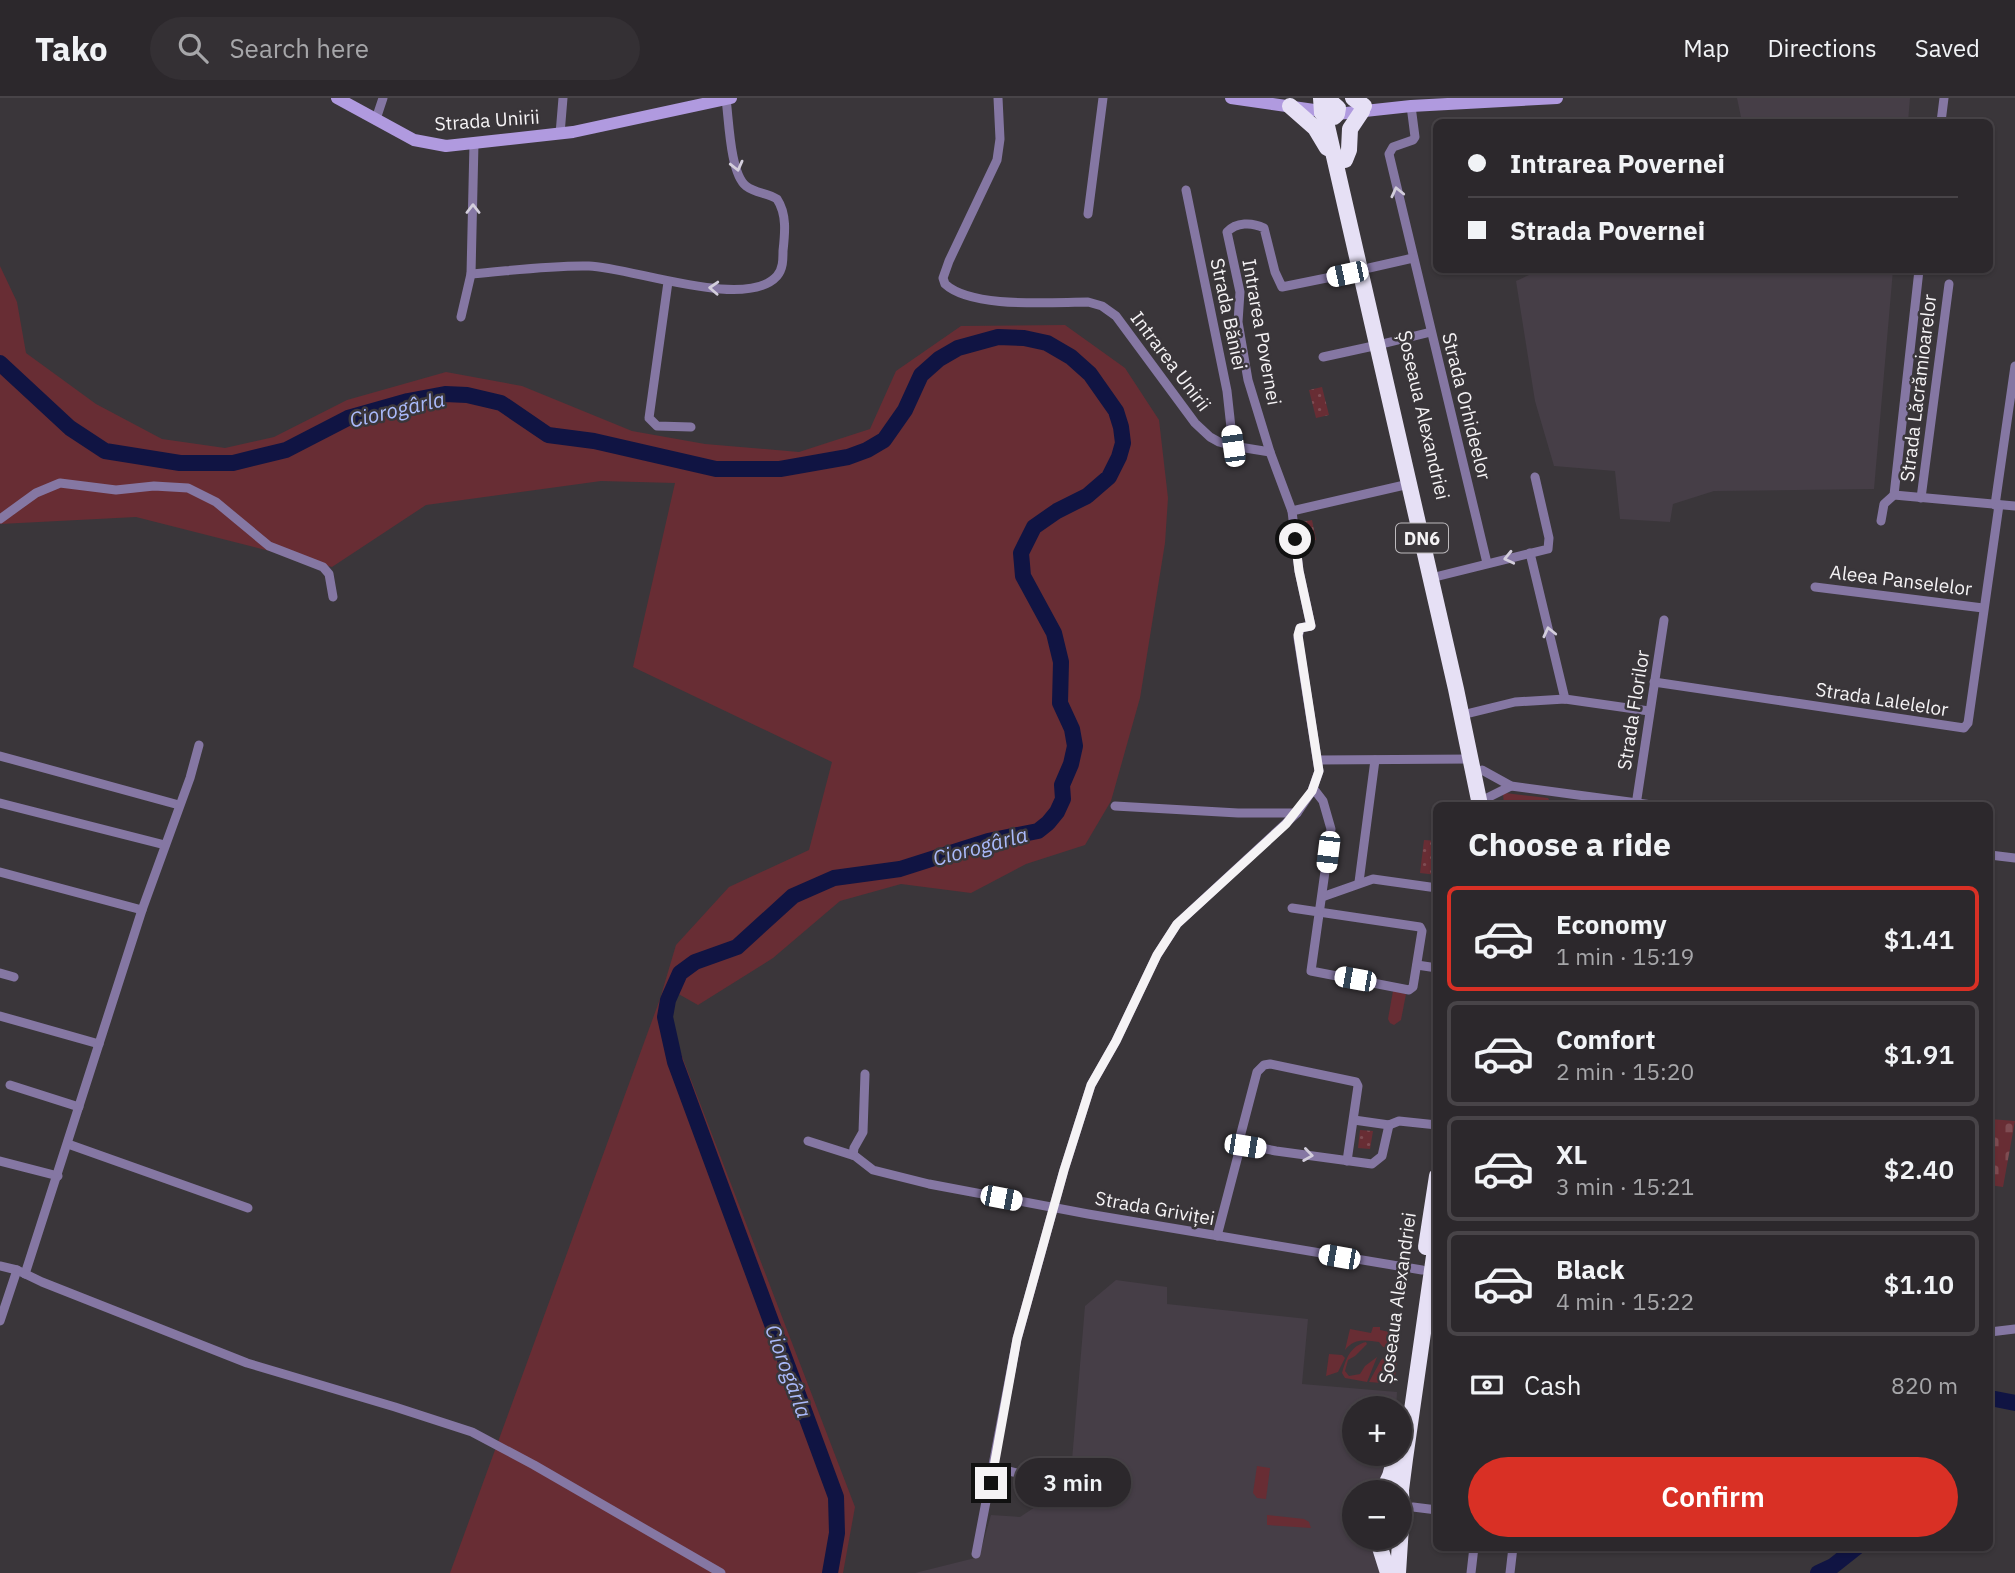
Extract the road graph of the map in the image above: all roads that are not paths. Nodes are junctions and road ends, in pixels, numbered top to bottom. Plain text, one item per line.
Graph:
1 (337, 98) edge
2 (383, 98) edge
3 (563, 98) edge
4 (998, 98) edge
5 (1103, 98) edge
6 (1231, 98) edge
7 (1557, 98) edge
8 (1944, 98) edge
9 (729, 99) edge
10 (1360, 105) edge
11 (1290, 106) junction
12 (1411, 106) junction
13 (1329, 107) edge
14 (376, 119) junction
15 (1941, 119) edge
16 (560, 134) junction
17 (474, 143) junction
18 (1341, 165) junction
19 (1186, 190) dead end
20 (1088, 214) dead end
21 (1413, 258) junction
22 (1365, 269) junction
23 (1919, 273) edge
24 (471, 274) junction
25 (668, 282) junction
26 (1949, 284) dead end
27 (461, 317) dead end
28 (1431, 332) junction
29 (1382, 344) junction
30 (1323, 356) dead end
31 (2015, 366) edge
32 (691, 427) dead end
33 (1233, 446) junction
34 (1270, 452) junction
35 (1535, 477) dead end
36 (1409, 484) junction
37 (1894, 495) junction
38 (1921, 498) junction
39 (1997, 505) junction
40 (2015, 506) edge
41 (1292, 511) junction
42 (0, 519) edge
43 (1881, 521) dead end
44 (1530, 553) junction
45 (1488, 563) junction
46 (1439, 576) junction
47 (1815, 587) dead end
48 (333, 597) dead end
49 (1983, 608) junction
50 (1664, 620) dead end
51 (1654, 682) junction
52 (1565, 699) junction
53 (1650, 711) junction
54 (1470, 713) junction
55 (199, 745) dead end
56 (0, 756) edge
57 (1318, 757) junction
58 (1375, 760) junction
59 (1477, 765) junction
60 (1511, 786) junction
61 (1313, 788) junction
62 (1485, 802) edge
63 (1486, 802) edge
64 (1616, 802) edge
65 (1636, 802) edge
66 (0, 803) edge
67 (179, 805) junction
68 (1115, 806) dead end
69 (1297, 813) junction
70 (165, 845) junction
71 (1993, 855) edge
72 (2015, 858) edge
73 (0, 872) edge
74 (1359, 882) junction
75 (1433, 887) edge
76 (1322, 897) junction
77 (1292, 908) dead end
78 (142, 910) junction
79 (1320, 912) junction
80 (1417, 965) junction
81 (1433, 967) edge
82 (0, 973) edge
83 (15, 977) dead end
84 (0, 1016) edge
85 (99, 1044) junction
86 (865, 1074) dead end
87 (10, 1085) dead end
88 (79, 1107) junction
89 (1354, 1120) junction
90 (1389, 1125) junction
91 (1433, 1125) edge
92 (808, 1141) dead end
93 (68, 1144) junction
94 (1241, 1144) junction
95 (853, 1155) junction
96 (0, 1161) edge
97 (1347, 1161) junction
98 (58, 1176) junction
99 (248, 1208) dead end
100 (1054, 1208) junction
101 (1433, 1231) edge
102 (1217, 1236) junction
103 (0, 1266) edge
104 (21, 1272) junction
105 (1430, 1272) edge
106 (0, 1321) edge
107 (2015, 1329) edge
108 (1993, 1332) edge
109 (1406, 1396) edge
110 (994, 1467) junction
111 (1402, 1480) edge
112 (1046, 1481) dead end
113 (1433, 1511) edge
114 (1412, 1515) edge
115 (1381, 1550) edge
116 (1400, 1550) edge
117 (1474, 1551) edge
118 (1513, 1551) edge
119 (976, 1554) dead end
120 (720, 1573) edge
121 (1388, 1573) edge
122 (1398, 1573) edge
123 (1471, 1573) edge
124 (1510, 1573) edge

1 - 14 main road, Strada Unirii
2 - 14 street
3 - 16 street
4 - 33 street, Intrarea Unirii
5 - 20 street
6 - 11 main road
7 - 12 main road
8 - 15 street
9 - 16 main road, Strada Unirii
9 -> 25 street
10 - 12 main road
10 - 13 main road
10 - 18 highway
11 - 13 main road
11 - 18 highway
21 -> 12 street, Strada Orhideelor
13 - 18 highway, Șoseaua Alexandriei / DN6
14 - 17 main road, Strada Unirii
16 - 17 main road, Strada Unirii
24 -> 17 street
18 - 22 highway, Șoseaua Alexandriei / DN6
19 - 33 street, Strada Băniei
21 - 22 street
21 - 28 street, Strada Orhideelor
22 - 29 highway, Șoseaua Alexandriei / DN6
22 - 34 street, Intrarea Povernei
23 - 37 street
24 - 25 street
24 - 27 street
25 - 32 street
26 - 38 street, Strada Lăcrămioarelor
28 - 29 street
28 - 45 street, Strada Orhideelor
29 - 30 street
29 - 36 highway, Șoseaua Alexandriei / DN6
29 - 46 highway, Șoseaua Alexandriei / DN6
31 - 39 street, Strada Lalelelor
33 - 34 street
34 - 41 street, Intrarea Povernei
35 - 44 street
36 - 41 street
36 - 59 highway, Șoseaua Alexandriei / DN6
37 - 38 street, Strada Lăcrămioarelor
37 - 43 street, Strada Lăcrămioarelor
38 - 39 street, Strada Lăcrămioarelor
39 - 40 street, Strada Lăcrămioarelor
39 - 49 street, Strada Lalelelor
41 - 57 street, Intrarea Povernei
42 - 48 street
44 -> 45 street
52 -> 44 street
45 - 46 street
46 - 54 highway, Șoseaua Alexandriei / DN6
47 - 49 street, Aleea Panselelor
49 - 51 street, Strada Lalelelor
50 - 51 street, Strada Florilor
51 - 53 street, Strada Florilor
52 - 53 street
52 - 54 street
53 - 65 street, Strada Florilor
54 - 59 highway, Șoseaua Alexandriei / DN6
55 - 67 street
56 - 67 street
57 - 58 street
57 - 61 street, Intrarea Povernei
58 - 59 street
58 - 74 street
59 - 60 street
59 - 62 highway, Șoseaua Alexandriei / DN6
60 - 63 street
60 - 64 street
61 - 69 street
61 - 76 street
66 - 70 street
67 - 70 street
68 - 69 street
69 - 100 street
70 - 78 street
71 - 72 street
73 - 78 street
74 - 75 street
74 - 76 street
76 - 79 street
77 - 79 street
78 - 85 street
79 - 80 street
79 - 80 street
80 - 81 street
82 - 83 street
84 - 85 street
85 - 88 street
86 - 95 street
87 - 88 street
88 - 93 street
89 - 90 street
89 - 94 street
89 - 97 street
90 - 91 street
90 - 97 street
92 - 95 street, Strada Griviței
93 - 98 street
93 - 99 street
94 -> 97 street
94 - 102 street
95 - 100 street, Strada Griviței
96 - 98 street
98 - 104 street
100 - 102 street, Strada Griviței
100 - 110 street
101 - 105 highway, Șoseaua Alexandriei
102 - 105 street, Strada Griviței
103 - 104 street
104 - 106 street
104 - 120 street
105 - 109 highway, Șoseaua Alexandriei
105 - 111 highway, Șoseaua Alexandriei
107 - 108 street
110 - 112 street
110 - 119 street
113 - 114 street
115 - 121 highway
116 - 122 highway, Șoseaua Alexandriei
117 - 123 street
118 - 124 street

